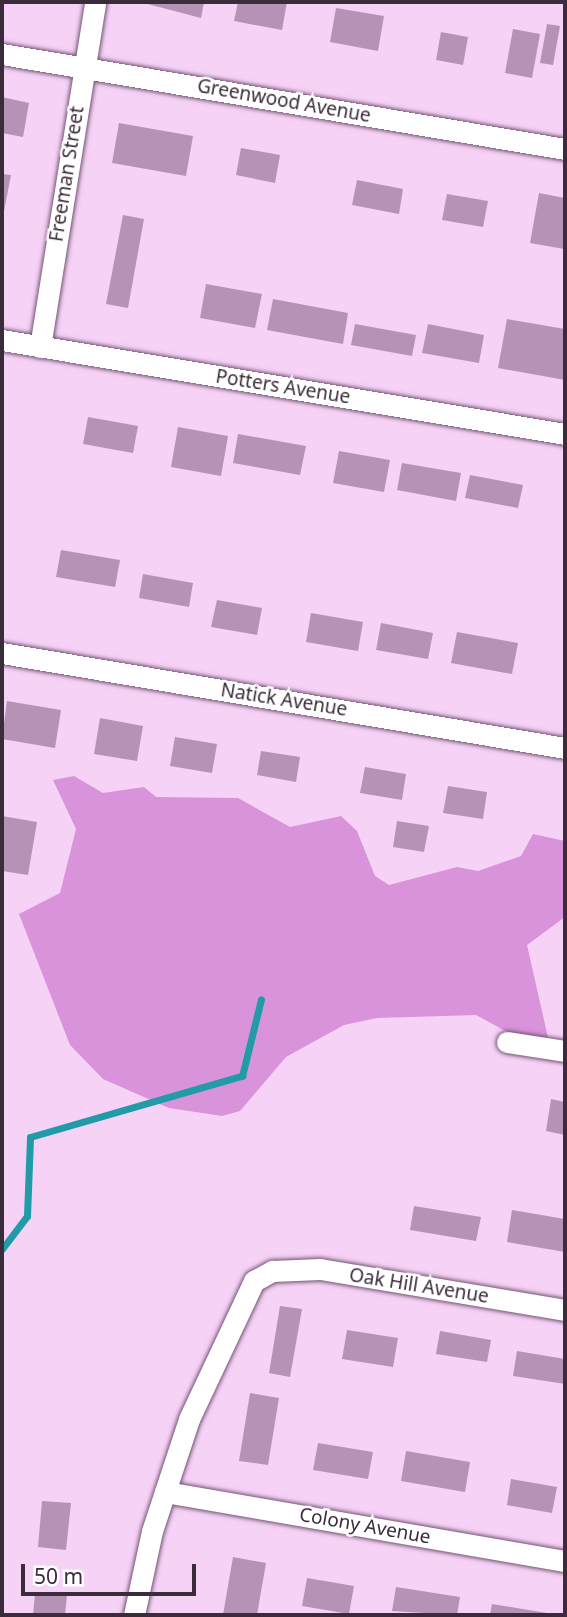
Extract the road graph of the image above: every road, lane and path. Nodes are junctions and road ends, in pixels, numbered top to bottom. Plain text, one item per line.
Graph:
1 (95, 2) edge
2 (2, 54) edge
3 (84, 68) junction
4 (565, 149) edge
5 (2, 340) edge
6 (40, 347) junction
7 (565, 434) edge
8 (2, 653) edge
9 (565, 748) edge
10 (506, 1042) dead end
11 (565, 1051) edge
12 (565, 1310) edge
13 (165, 1492) junction
14 (565, 1561) edge
15 (134, 1615) edge

1 - 3 street, Freeman Street
2 - 3 street, Greenwood Avenue
3 - 4 street, Greenwood Avenue
3 - 6 street, Freeman Street
5 - 6 street, Potters Avenue
6 - 7 street, Potters Avenue
8 - 9 street, Natick Avenue
10 - 11 street
12 - 13 street, Oak Hill Avenue
13 - 14 street, Colony Avenue
13 - 15 street

